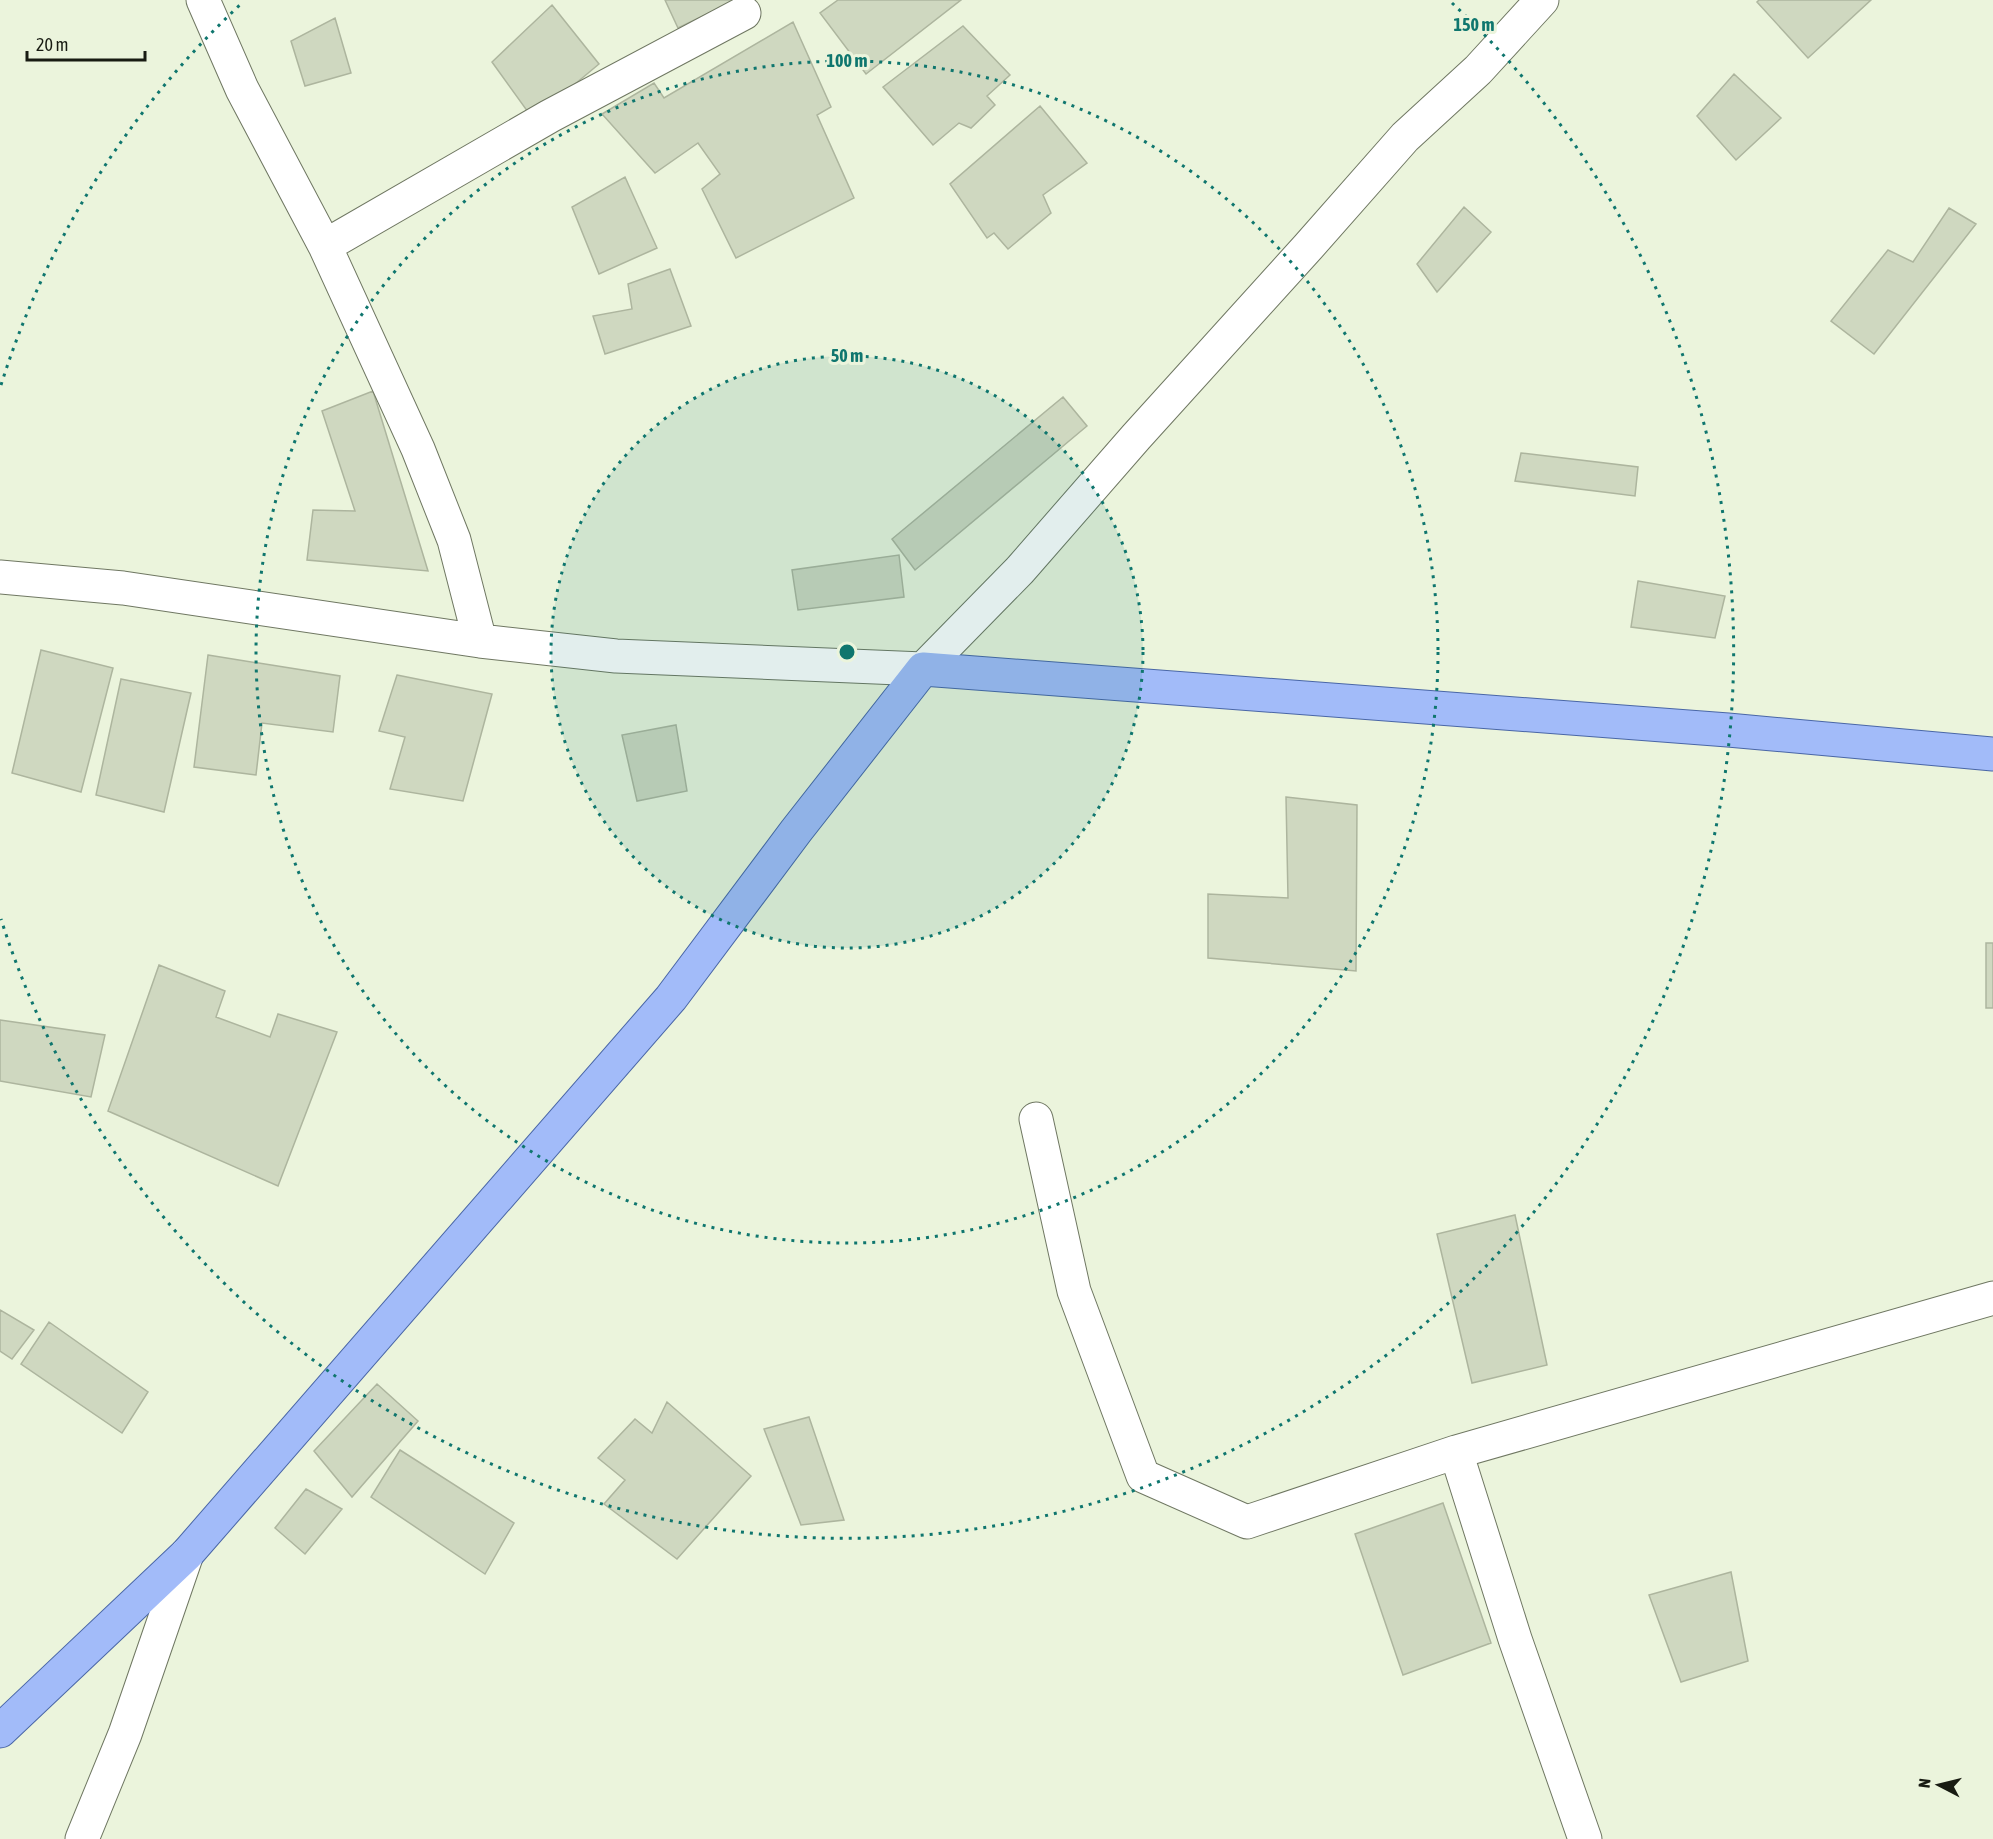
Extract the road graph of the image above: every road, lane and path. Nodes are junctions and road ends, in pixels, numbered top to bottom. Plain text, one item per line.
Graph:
1 (203, 0) edge
2 (1542, 0) edge
3 (744, 13) dead end
4 (325, 246) junction
5 (0, 577) edge
6 (480, 641) junction
7 (923, 669) junction
8 (1993, 754) edge
9 (1036, 1119) dead end
10 (1993, 1298) edge
11 (1456, 1452) junction
12 (187, 1554) junction
13 (0, 1731) edge
14 (82, 1839) edge
15 (1585, 1839) edge

1 - 4 street
2 - 7 street
3 - 4 street
4 - 6 street
5 - 6 street
6 - 7 street
7 - 8 main road
7 - 12 main road
9 - 11 street
10 - 11 street
11 - 15 street
12 - 13 main road
12 - 14 street

